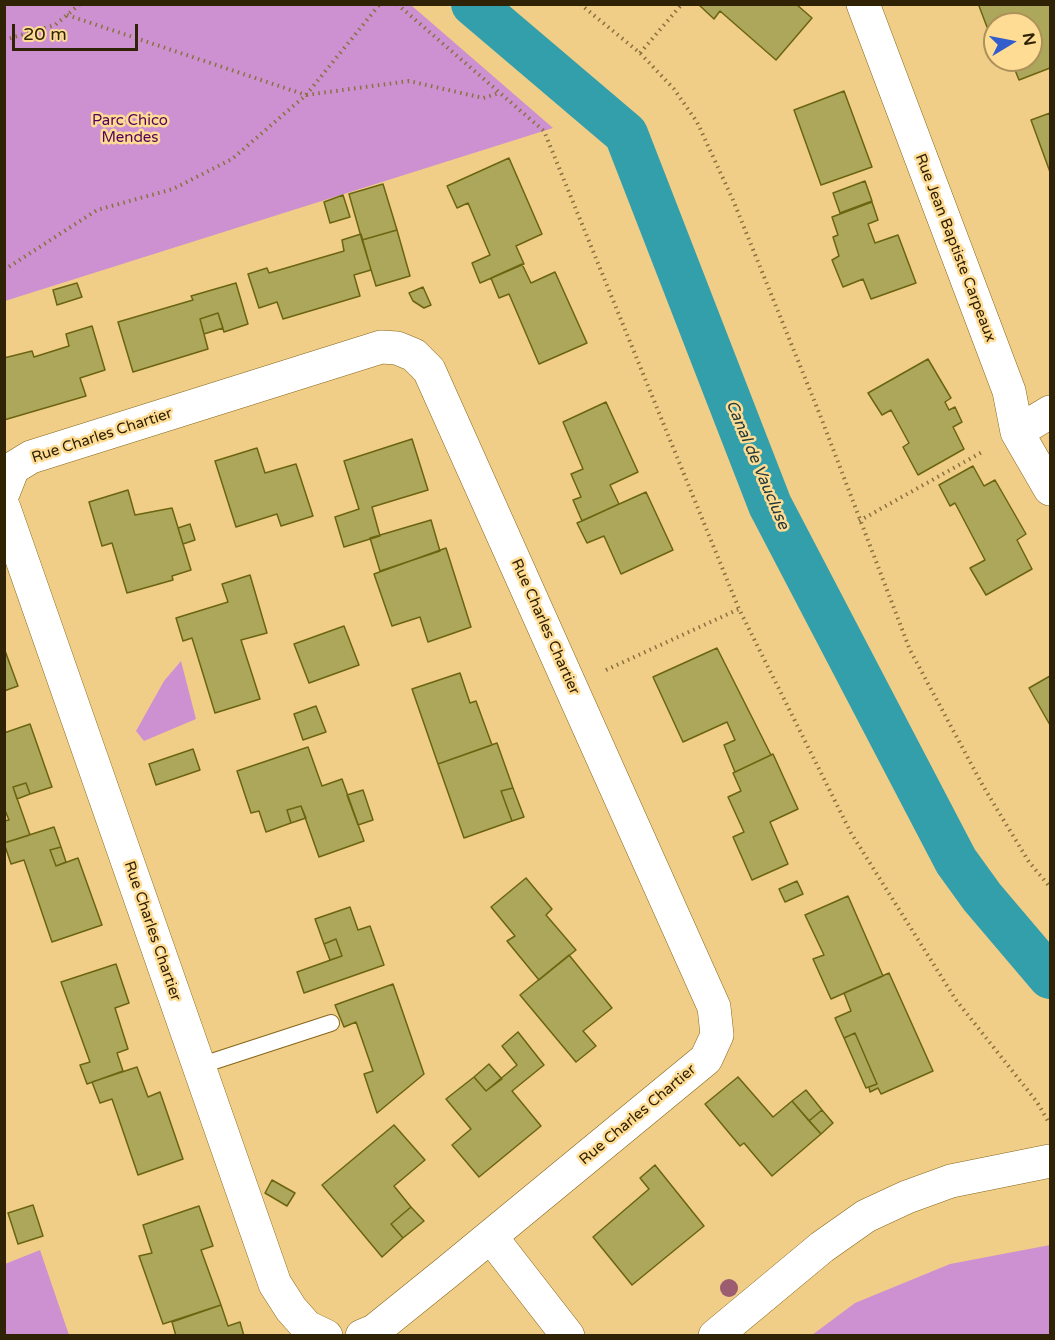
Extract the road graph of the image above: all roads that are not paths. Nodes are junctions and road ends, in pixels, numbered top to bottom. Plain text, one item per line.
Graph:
1 (863, 4) edge
2 (1050, 412) edge
3 (1017, 432) junction
4 (1050, 489) edge
5 (4, 491) edge
6 (4, 508) edge
7 (331, 1023) dead end
8 (199, 1066) junction
9 (1050, 1161) edge
10 (490, 1237) junction
11 (326, 1335) edge
12 (362, 1335) edge
13 (568, 1335) edge
14 (715, 1335) edge

1 - 3 street, Rue Jean Baptiste Carpeaux
2 - 3 street
3 - 4 street, Rue Jean Baptiste Carpeaux
5 - 10 street, Rue Charles Chartier
6 - 8 street, Rue Charles Chartier
7 - 8 lane
8 - 11 street, Rue Charles Chartier
9 - 14 street
10 - 12 street, Rue Charles Chartier
10 - 13 street

